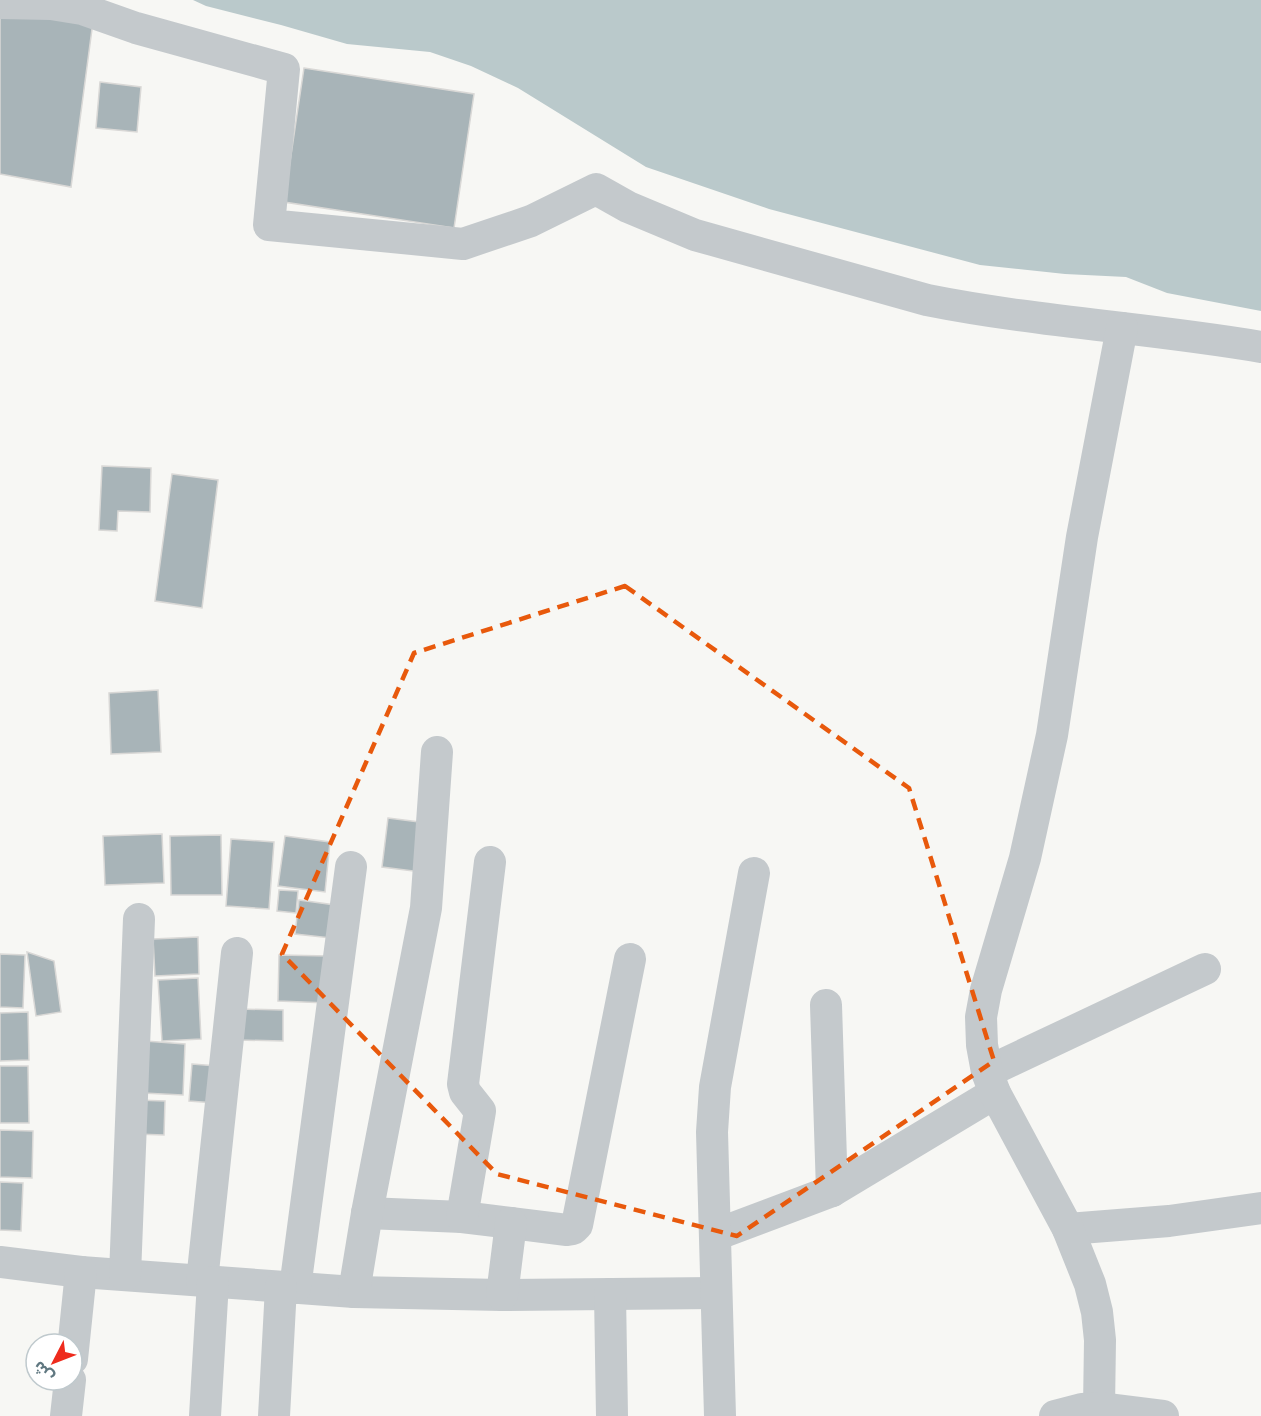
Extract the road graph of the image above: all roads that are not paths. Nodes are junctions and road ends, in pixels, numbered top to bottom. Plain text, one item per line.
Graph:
1 (0, 3) edge
2 (1122, 328) junction
3 (1261, 348) edge
4 (437, 752) dead end
5 (490, 862) dead end
6 (351, 867) dead end
7 (754, 873) dead end
8 (139, 919) dead end
9 (237, 953) dead end
10 (630, 959) dead end
11 (1204, 969) dead end
12 (826, 1005) dead end
13 (991, 1082) junction
14 (832, 1191) junction
15 (1261, 1208) edge
16 (367, 1213) junction
17 (462, 1217) junction
18 (511, 1223) junction
19 (1068, 1229) junction
20 (715, 1235) junction
21 (0, 1262) edge
22 (81, 1272) junction
23 (125, 1275) junction
24 (208, 1281) junction
25 (288, 1287) junction
26 (354, 1292) junction
27 (716, 1293) junction
28 (610, 1294) junction
29 (502, 1295) junction
30 (75, 1332) edge
31 (69, 1392) edge
32 (1100, 1408) junction
33 (66, 1416) edge
34 (205, 1416) edge
35 (274, 1416) edge
36 (612, 1416) edge
37 (720, 1416) edge
38 (1054, 1416) edge
39 (1163, 1416) edge

1 - 2 street
2 - 3 street
2 - 13 street
4 - 16 street
5 - 17 street
6 - 25 street
7 - 20 street
8 - 23 street
9 - 24 street
10 - 18 street
11 - 13 street
12 - 14 street
13 - 14 street
13 - 19 street
14 - 20 street
15 - 19 street
16 - 17 street
16 - 26 street
17 - 18 street
18 - 29 street
19 - 32 street
20 - 27 street
21 - 22 street
22 - 23 street
22 - 30 street
23 - 24 street
24 - 25 street
24 - 34 street
25 - 26 street
25 - 35 street
26 - 29 street
27 - 28 street
27 - 37 street
28 - 29 street
28 - 36 street
31 - 33 street
32 - 38 street
32 - 39 street

